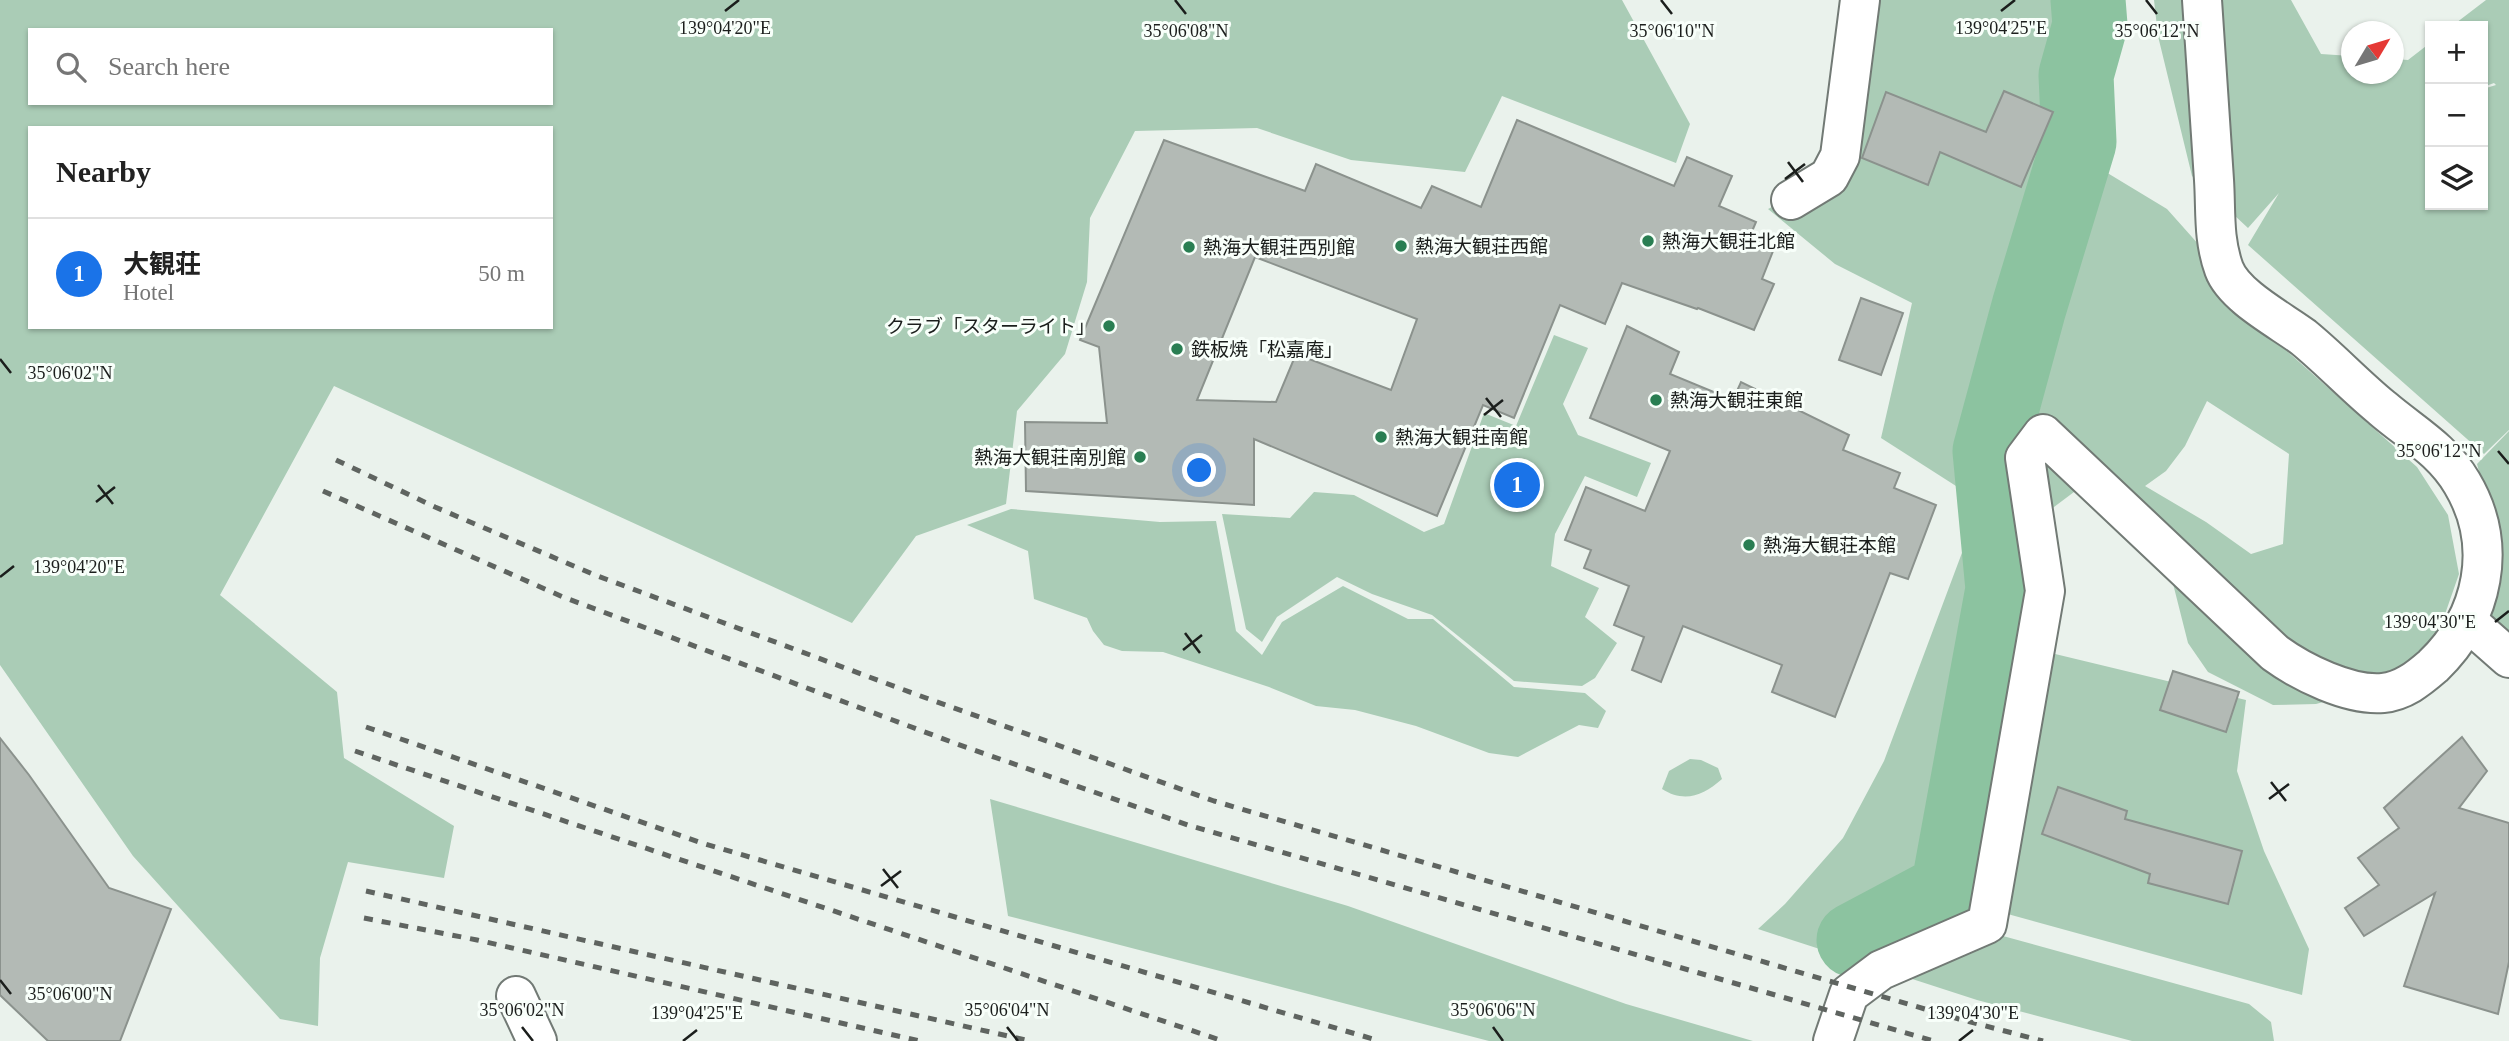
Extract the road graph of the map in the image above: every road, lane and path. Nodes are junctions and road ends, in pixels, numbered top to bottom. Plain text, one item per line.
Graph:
1 (1860, 0) edge
2 (2202, 0) edge
3 (1791, 200) dead end
4 (2467, 621) junction
5 (2509, 657) edge
6 (516, 996) dead end
7 (537, 1041) edge
8 (1833, 1041) edge

1 - 3 street
2 - 4 street
4 - 5 street
4 - 8 street
6 - 7 street

